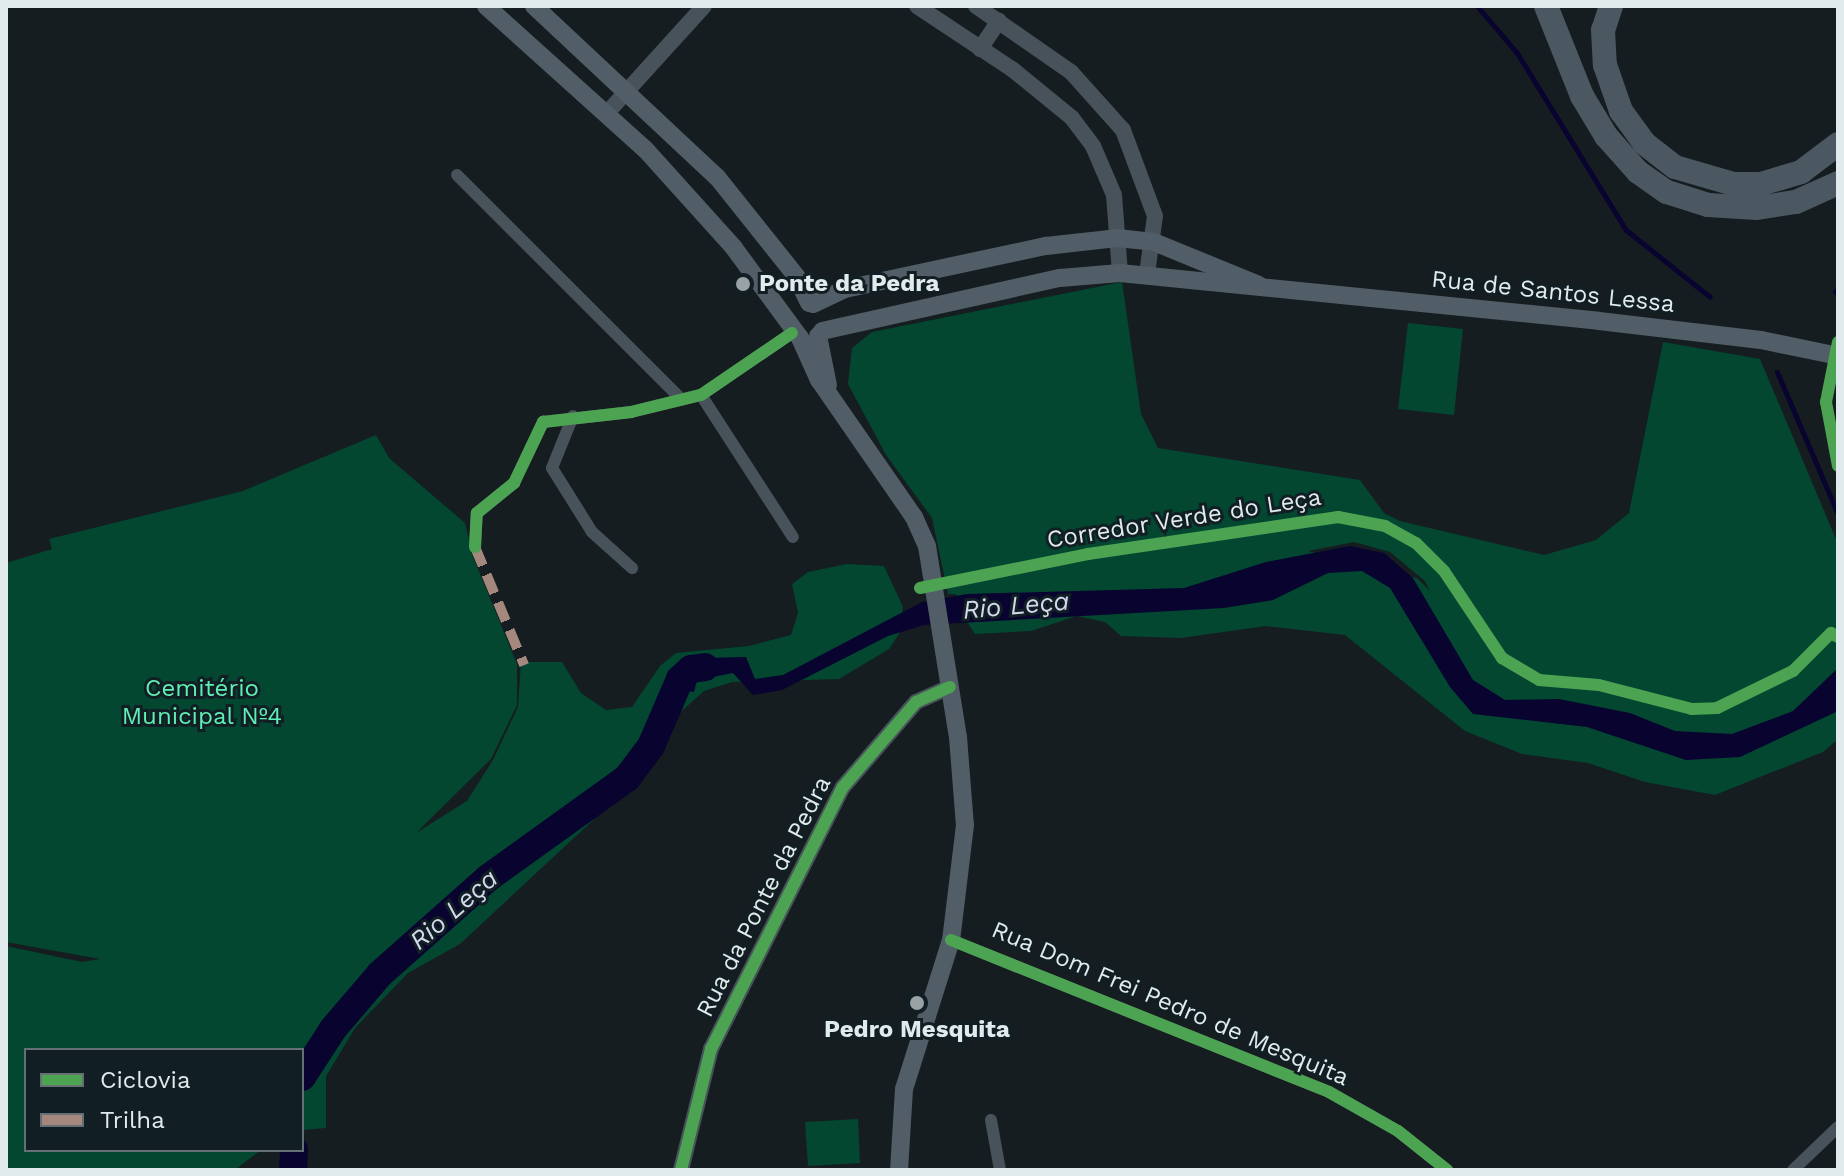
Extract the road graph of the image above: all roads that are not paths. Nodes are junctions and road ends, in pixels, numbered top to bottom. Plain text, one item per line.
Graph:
1 (486, 6) edge
2 (534, 6) edge
3 (704, 6) edge
4 (917, 6) edge
5 (976, 6) edge
6 (1546, 6) edge
7 (1611, 6) edge
8 (999, 21) junction
9 (980, 49) junction
10 (628, 90) junction
11 (607, 113) junction
12 (1838, 144) edge
13 (457, 175) dead end
14 (1838, 183) edge
15 (1117, 238) junction
16 (1154, 242) junction
17 (1120, 273) junction
18 (1147, 274) junction
19 (1262, 286) junction
20 (811, 304) junction
21 (804, 332) junction
22 (1838, 356) edge
23 (701, 395) junction
24 (682, 400) junction
25 (573, 416) junction
26 (793, 537) dead end
27 (475, 547) dead end
28 (632, 568) dead end
29 (950, 687) junction
30 (951, 940) junction
31 (991, 1120) dead end
32 (1838, 1127) edge
33 (681, 1170) edge
34 (899, 1170) edge
35 (1000, 1170) edge
36 (1447, 1170) edge
37 (1793, 1170) edge

1 - 11 main road
2 - 10 main road
3 - 10 street
4 - 9 street
5 - 8 street
6 - 14 highway
7 - 12 highway
8 - 9 street
8 - 16 street
9 - 15 street
10 - 11 street
10 - 20 main road
11 - 21 main road
13 - 24 street
15 - 16 main road, Rua de Santos Lessa
15 - 17 street
15 - 20 main road, Rua de Santos Lessa
16 - 18 street
16 - 19 main road, Rua de Santos Lessa
17 - 18 main road, Rua de Santos Lessa
17 - 21 main road, Rua de Santos Lessa
18 - 19 main road, Rua de Santos Lessa
19 - 22 main road, Rua de Santos Lessa
20 - 21 main road
20 - 21 main road
21 - 23 street
21 - 29 main road
23 - 24 street
23 - 26 street
24 - 25 street
25 - 27 street
25 - 28 street
29 - 30 main road
29 - 33 street, Rua da Ponte da Pedra
30 - 34 main road
30 - 36 street, Rua Dom Frei Pedro de Mesquita
31 - 35 street
32 - 37 street

